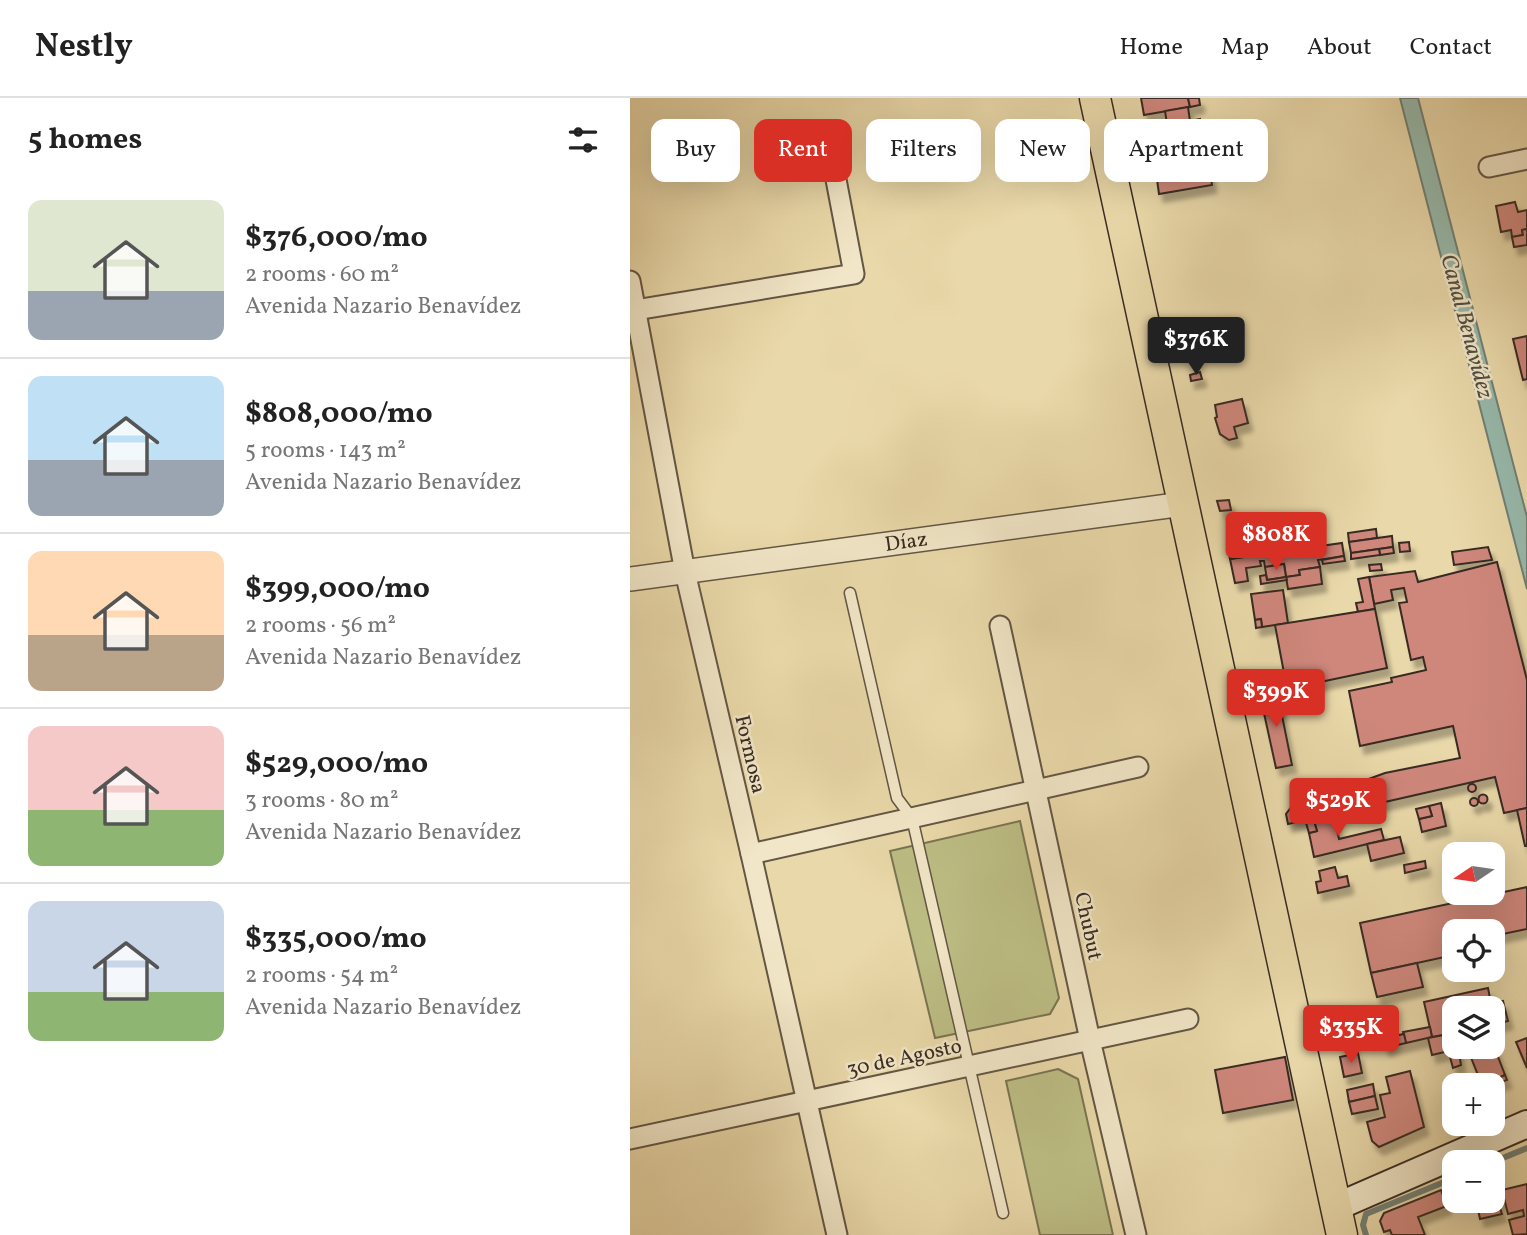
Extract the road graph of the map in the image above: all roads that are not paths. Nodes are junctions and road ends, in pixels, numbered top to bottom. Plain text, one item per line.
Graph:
1 (1095, 98) edge
2 (1527, 159) edge
3 (1489, 167) dead end
4 (836, 182) edge
5 (630, 281) edge
6 (633, 311) edge
7 (1183, 504) junction
8 (685, 572) junction
9 (630, 579) edge
10 (850, 593) dead end
11 (1000, 625) dead end
12 (1138, 767) dead end
13 (1035, 790) junction
14 (912, 818) junction
15 (751, 854) junction
16 (1188, 1018) dead end
17 (1090, 1040) junction
18 (970, 1066) junction
19 (808, 1101) junction
20 (1527, 1124) edge
21 (630, 1139) edge
22 (1003, 1213) dead end
23 (1339, 1221) edge
24 (836, 1235) edge
25 (1136, 1235) edge

1 - 7 main road
2 - 3 street
4 - 6 street
5 - 6 street, Formosa
6 - 8 street, Formosa
7 - 8 street, Díaz
7 - 23 main road
8 - 9 street, Díaz
8 - 15 street, Formosa
10 - 14 lane
11 - 13 street, Chubut
12 - 13 street
13 - 14 street
13 - 17 street, Chubut
14 - 15 street
14 - 18 lane
15 - 19 street, Formosa
16 - 17 street, 30 de Agosto
17 - 18 street, 30 de Agosto
17 - 25 street, Chubut
18 - 19 street, 30 de Agosto
18 - 22 lane
19 - 21 street, 30 de Agosto
19 - 24 street, Formosa
20 - 23 main road

